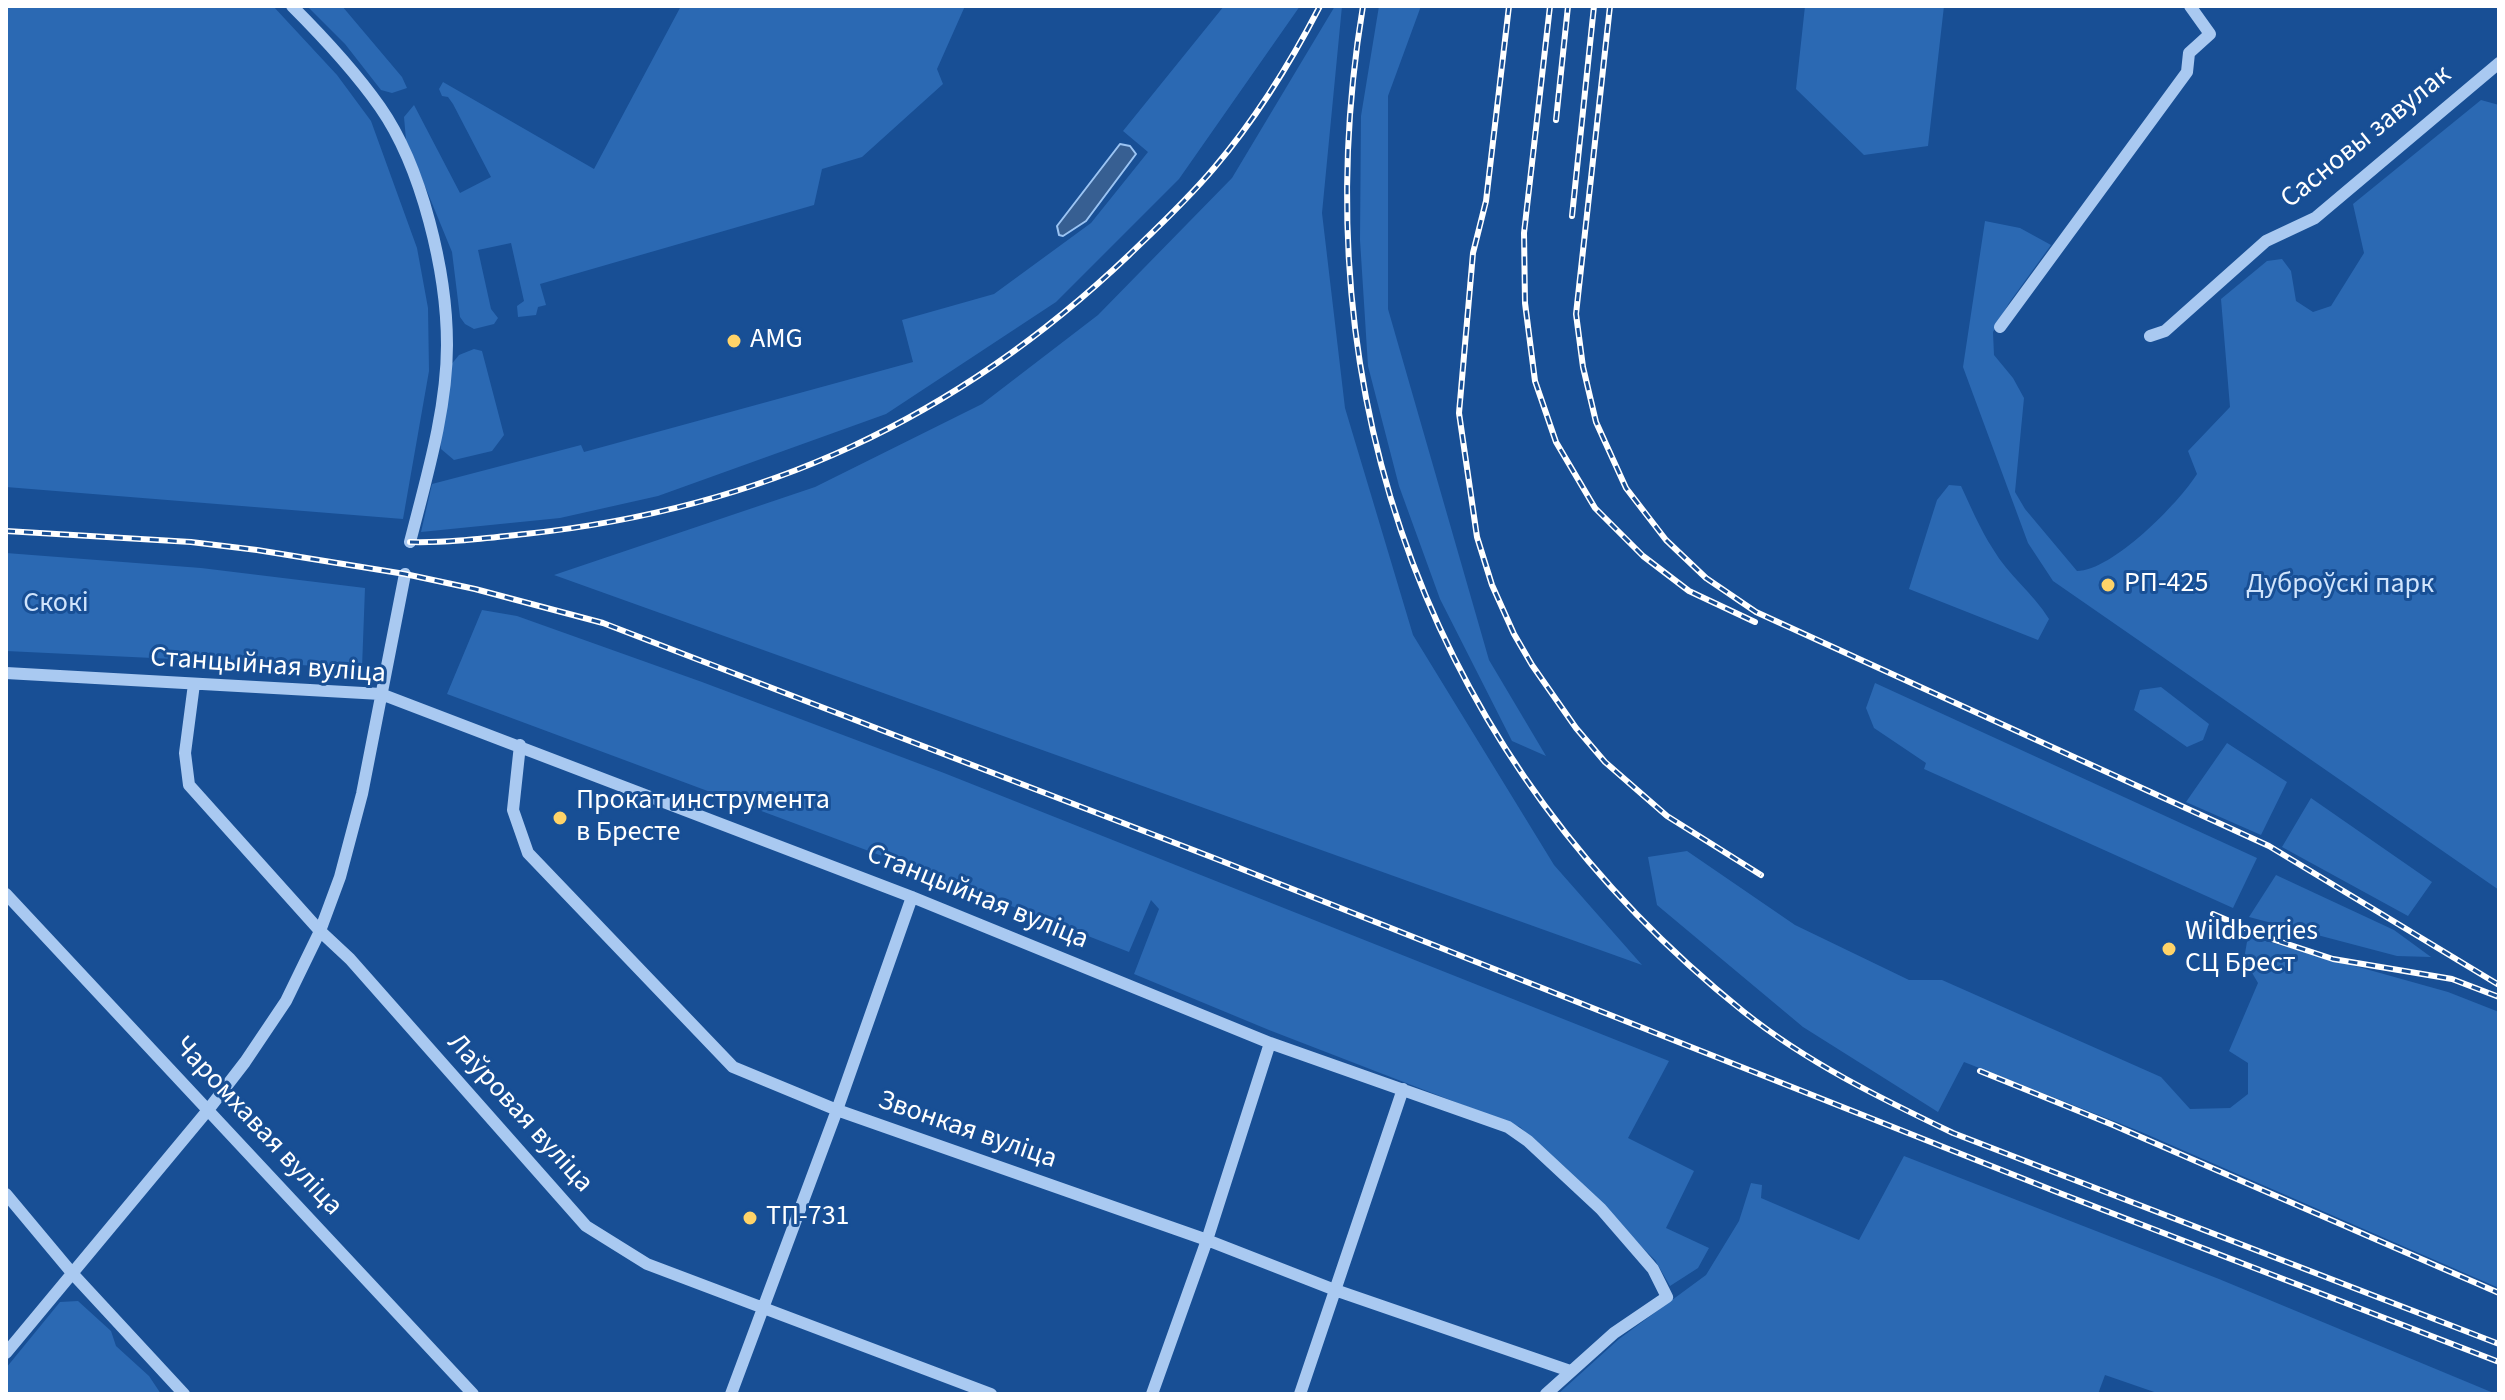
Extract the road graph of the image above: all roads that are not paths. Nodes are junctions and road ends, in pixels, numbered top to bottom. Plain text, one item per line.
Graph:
1 (292, 6) edge
2 (2190, 6) edge
3 (2499, 63) edge
4 (2000, 327) dead end
5 (2150, 336) dead end
6 (410, 542) dead end
7 (405, 574) dead end
8 (6, 673) edge
9 (194, 684) junction
10 (381, 694) junction
11 (520, 745) junction
12 (6, 894) edge
13 (912, 897) junction
14 (320, 931) junction
15 (1270, 1043) junction
16 (1403, 1089) junction
17 (208, 1110) junction
18 (837, 1110) junction
19 (6, 1194) edge
20 (1207, 1240) junction
21 (72, 1273) junction
22 (1335, 1290) junction
23 (763, 1310) junction
24 (11, 1338) edge
25 (6, 1353) edge
26 (1570, 1371) junction
27 (184, 1394) edge
28 (473, 1394) edge
29 (731, 1394) edge
30 (991, 1394) edge
31 (1152, 1394) edge
32 (1300, 1394) edge
33 (1546, 1394) edge

1 - 6 street
2 - 4 street
3 - 5 street, Сасновы завулак
7 - 10 street
8 - 9 street, Станцыйная вуліца
9 - 10 street, Станцыйная вуліца
9 - 14 street, Лаўровая вуліца
10 - 11 street, Станцыйная вуліца
10 - 14 street
11 - 13 street, Станцыйная вуліца
11 - 18 street, Звонкая вуліца
12 - 17 street, Чаромхавая вуліца
13 - 15 street, Станцыйная вуліца
13 - 18 street
14 - 17 street
14 - 23 street, Лаўровая вуліца
15 - 16 street, Станцыйная вуліца
15 - 20 street
16 - 22 street
16 - 26 street, Станцыйная вуліца
17 - 21 street
17 - 28 street, Чаромхавая вуліца
18 - 20 street, Звонкая вуліца
18 - 23 street
19 - 21 street
20 - 22 street, Звонкая вуліца
20 - 31 street
21 - 24 street
21 - 27 street
22 - 26 street, Звонкая вуліца
22 - 32 street
23 - 29 street
23 - 30 street, Лаўровая вуліца
24 - 25 street
26 - 33 street

